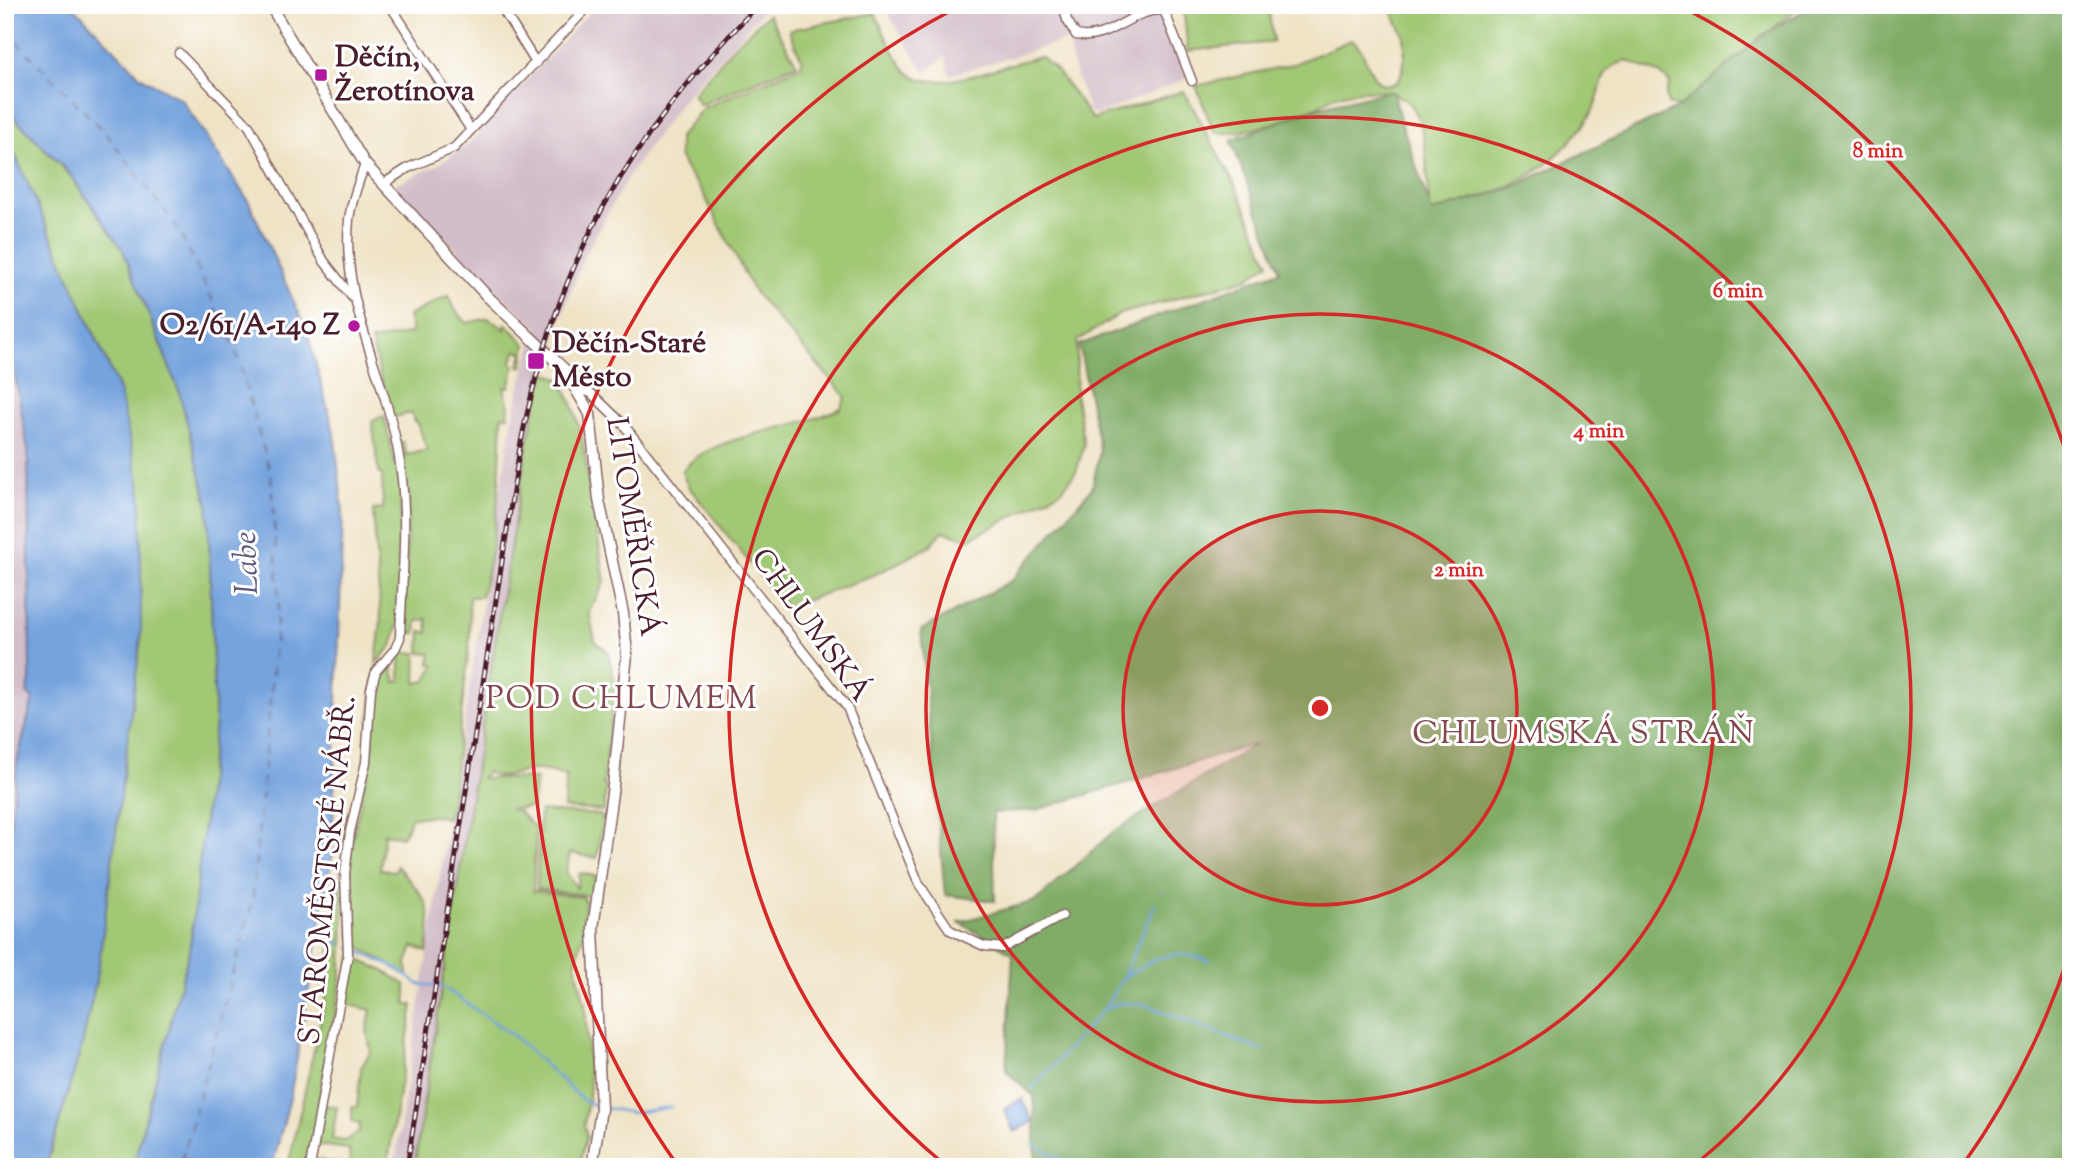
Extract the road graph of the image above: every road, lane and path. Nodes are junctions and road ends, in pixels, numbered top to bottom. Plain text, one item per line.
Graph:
1 (270, 5) edge
2 (390, 5) edge
3 (500, 5) edge
4 (590, 5) edge
5 (1063, 5) edge
6 (179, 53) dead end
7 (536, 63) junction
8 (1192, 81) dead end
9 (471, 130) junction
10 (365, 164) junction
11 (383, 184) junction
12 (352, 298) junction
13 (579, 389) junction
14 (1062, 916) dead end
15 (310, 1167) edge
16 (592, 1167) edge

1 - 10 main road, LITOMĚŘICKÁ
2 - 9 street
3 - 7 street
4 - 7 street
5 - 8 street
6 - 12 street, STAROMĚSTSKÉ NÁBŘ.
7 - 9 street
9 - 11 street
10 - 11 main road, LITOMĚŘICKÁ
10 - 12 street, STAROMĚSTSKÉ NÁBŘ.
11 - 13 main road, LITOMĚŘICKÁ
12 - 15 street, STAROMĚSTSKÉ NÁBŘ.
13 - 14 street, CHLUMSKÁ
13 - 16 main road, LITOMĚŘICKÁ

